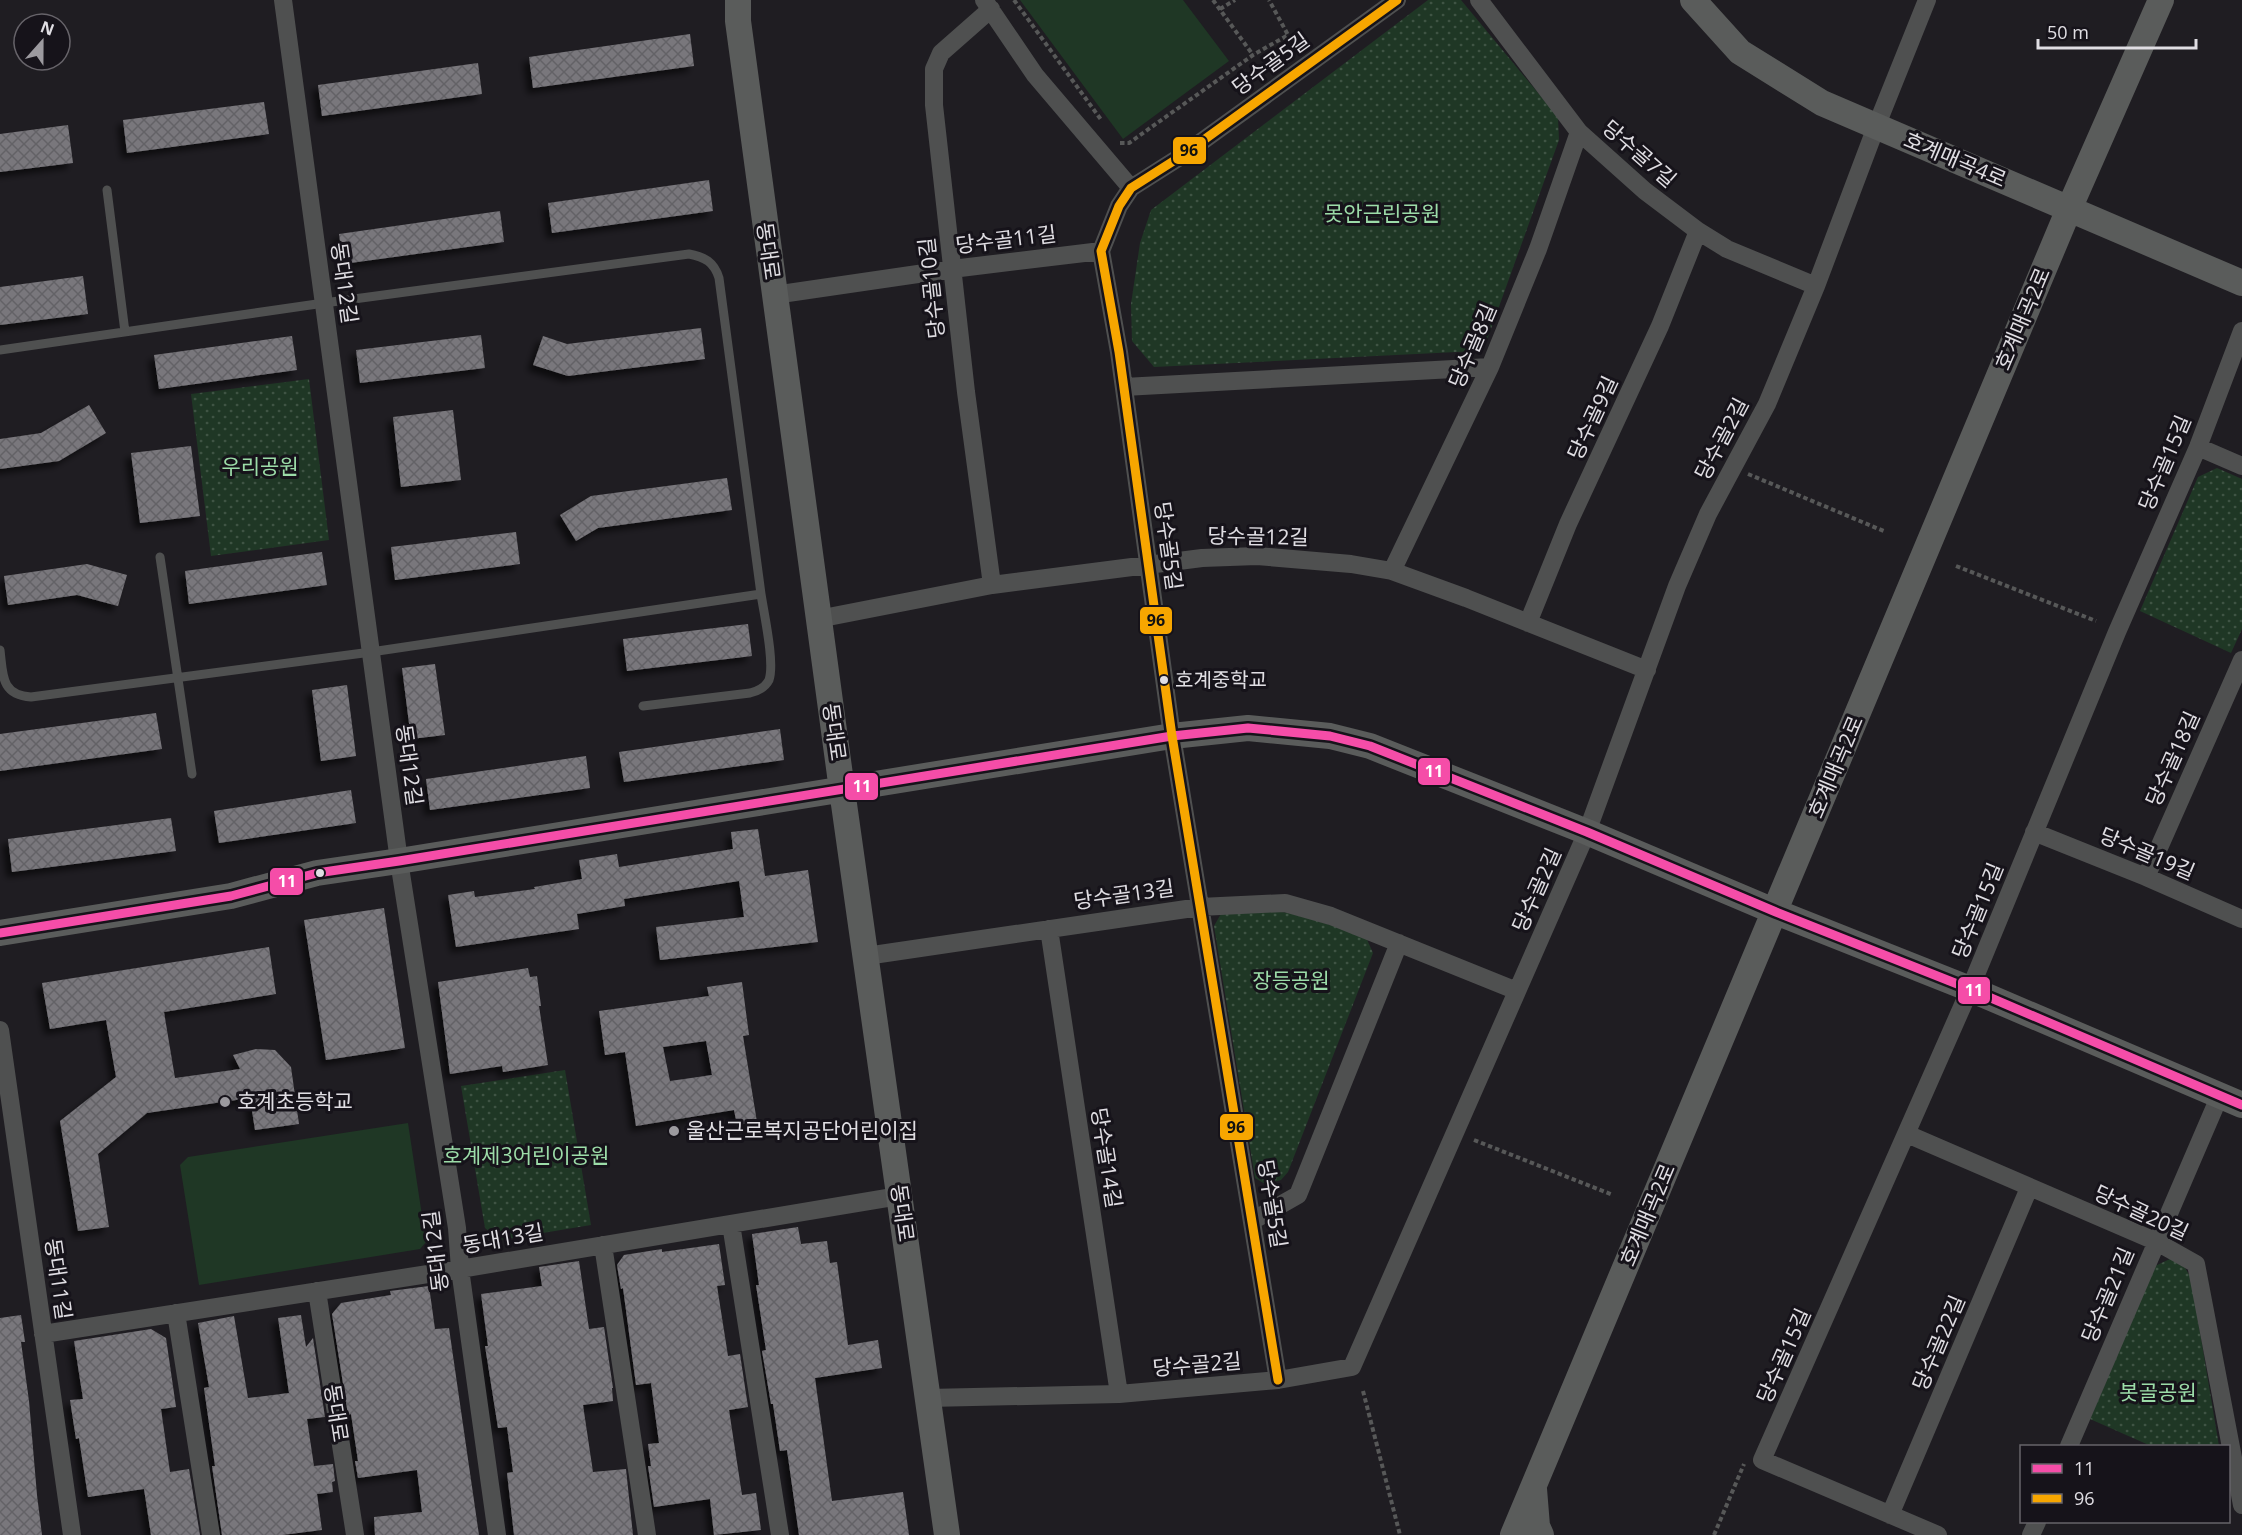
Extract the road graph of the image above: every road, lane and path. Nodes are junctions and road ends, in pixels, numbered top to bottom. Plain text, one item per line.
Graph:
1 (283, 0) edge
2 (738, 0) edge
3 (1014, 0) edge
4 (1213, 0) edge
5 (1234, 0) edge
6 (1269, 0) edge
7 (1397, 0) edge
8 (1479, 0) edge
9 (1693, 0) edge
10 (1927, 0) edge
11 (2161, 0) edge
12 (988, 4) edge
13 (1220, 9) junction
14 (1253, 55) junction
15 (1102, 122) dead end
16 (1876, 127) junction
17 (1579, 132) junction
18 (1116, 140) dead end
19 (1131, 188) junction
20 (107, 190) dead end
21 (2069, 209) junction
22 (1698, 231) junction
23 (1101, 251) junction
24 (952, 269) junction
25 (2242, 283) edge
26 (1816, 286) junction
27 (774, 295) junction
28 (324, 303) junction
29 (2242, 331) edge
30 (125, 332) junction
31 (0, 350) edge
32 (1490, 367) junction
33 (1124, 387) junction
34 (2198, 447) junction
35 (2242, 466) edge
36 (1748, 474) dead end
37 (1886, 532) dead end
38 (160, 556) dead end
39 (1148, 564) junction
40 (1956, 566) dead end
41 (1392, 571) junction
42 (992, 585) junction
43 (762, 594) junction
44 (818, 619) junction
45 (2096, 621) dead end
46 (1528, 623) junction
47 (0, 650) edge
48 (371, 652) junction
49 (2242, 660) edge
50 (1647, 670) junction
51 (178, 677) junction
52 (643, 706) dead end
53 (1172, 736) junction
54 (192, 774) dead end
55 (842, 790) junction
56 (1587, 831) junction
57 (2034, 832) junction
58 (399, 861) junction
59 (2146, 877) junction
60 (1200, 907) junction
61 (1776, 912) junction
62 (2242, 919) edge
63 (1049, 929) junction
64 (0, 933) edge
65 (1399, 943) junction
66 (866, 956) junction
67 (1970, 989) junction
68 (1517, 990) junction
69 (0, 1030) edge
70 (5, 1096) edge
71 (2231, 1100) edge
72 (1907, 1134) junction
73 (1474, 1140) dead end
74 (2030, 1188) junction
75 (1613, 1195) dead end
76 (900, 1196) junction
77 (1252, 1221) junction
78 (731, 1224) junction
79 (2155, 1241) junction
80 (603, 1245) junction
81 (460, 1269) junction
82 (317, 1291) junction
83 (176, 1313) junction
84 (43, 1334) junction
85 (1278, 1380) junction
86 (1363, 1390) dead end
87 (1119, 1394) junction
88 (928, 1398) junction
89 (2069, 1445) edge
90 (1746, 1459) dead end
91 (2239, 1468) edge
92 (1534, 1486) junction
93 (2242, 1505) edge
94 (1890, 1515) junction
95 (72, 1535) edge
96 (211, 1535) edge
97 (355, 1535) edge
98 (497, 1535) edge
99 (647, 1535) edge
100 (780, 1535) edge
101 (948, 1535) edge
102 (1400, 1535) edge
103 (1513, 1535) edge
104 (1541, 1535) edge
105 (1714, 1535) edge
106 (1938, 1535) edge

1 - 28 street, 동대12길
2 - 27 street, 동대로
3 - 15 path
4 - 13 path
5 - 13 path
6 - 14 path
7 - 19 street, 당수골5길
8 - 17 street, 당수골7길
9 - 16 street, 호계매곡4로
10 - 16 street, 당수골2길
11 - 21 street, 호계매곡2로
12 - 19 street
12 - 24 street, 당수골10길
13 - 14 path
14 - 18 path
16 - 21 street, 호계매곡4로
16 - 26 street, 당수골2길
17 - 22 street, 당수골7길
17 - 32 street, 당수골8길
19 - 23 street, 당수골5길
20 - 30 lane
21 - 25 street, 호계매곡4로
21 - 61 street, 호계매곡2로
22 - 26 street, 당수골7길
22 - 46 street, 당수골9길
23 - 24 street, 당수골11길
23 - 33 street, 당수골5길
24 - 27 street, 당수골11길
24 - 42 street, 당수골10길
26 - 50 street, 당수골2길
27 - 44 street, 동대로
28 - 30 lane
28 - 43 lane
28 - 48 street, 동대12길
29 - 34 street, 당수골15길
30 - 31 lane
32 - 33 street
32 - 41 street, 당수골8길
33 - 39 street, 당수골5길
34 - 35 street
34 - 57 street, 당수골15길
36 - 37 path
38 - 51 lane
39 - 41 street, 당수골12길
39 - 42 street, 당수골12길
39 - 53 street, 당수골5길
40 - 45 path
41 - 46 street, 당수골12길
42 - 44 street, 당수골12길
43 - 48 lane
43 - 52 lane
44 - 55 street, 동대로
46 - 50 street, 당수골12길
47 - 51 lane
48 - 51 lane
48 - 58 street, 동대12길
49 - 59 street, 당수골18길
50 - 56 street, 당수골2길
51 - 54 lane
53 - 55 street
53 - 56 street
53 - 60 street, 당수골5길
55 - 58 street
55 - 66 street, 동대로
56 - 61 street
56 - 68 street, 당수골2길
57 - 59 street, 당수골19길
57 - 67 street, 당수골15길
58 - 64 street
58 - 81 street, 동대12길
59 - 62 street, 당수골19길
60 - 63 street, 당수골13길
60 - 65 street, 당수골13길
60 - 77 street, 당수골5길
61 - 67 street
61 - 92 street, 호계매곡2로
63 - 66 street, 당수골13길
63 - 87 street, 당수골14길
65 - 68 street, 당수골13길
65 - 77 street
66 - 76 street, 동대로
67 - 71 street
67 - 72 street, 당수골15길
68 - 85 street, 당수골2길
69 - 70 street, 동대11길
70 - 84 street, 동대11길
71 - 79 street, 당수골21길
72 - 74 street, 당수골20길
72 - 94 street, 당수골15길
73 - 75 path
74 - 79 street, 당수골20길
74 - 94 street, 당수골22길
76 - 78 street, 동대13길
76 - 88 street, 동대로
77 - 85 street, 당수골5길
78 - 80 street, 동대13길
78 - 100 street
79 - 89 street, 당수골21길
79 - 91 street, 당수골20길
80 - 81 street, 동대13길
80 - 99 street
81 - 82 street, 동대13길
81 - 98 street, 동대12길
82 - 83 street, 동대13길
82 - 97 street, 동대로
83 - 84 street, 동대13길
83 - 96 street
84 - 95 street, 동대11길
85 - 87 street, 당수골2길
86 - 102 path
87 - 88 street, 당수골2길
88 - 101 street, 동대로
90 - 105 path
91 - 93 street, 당수골20길
92 - 103 street, 호계매곡2로
92 - 104 street
94 - 106 street, 당수골15길

